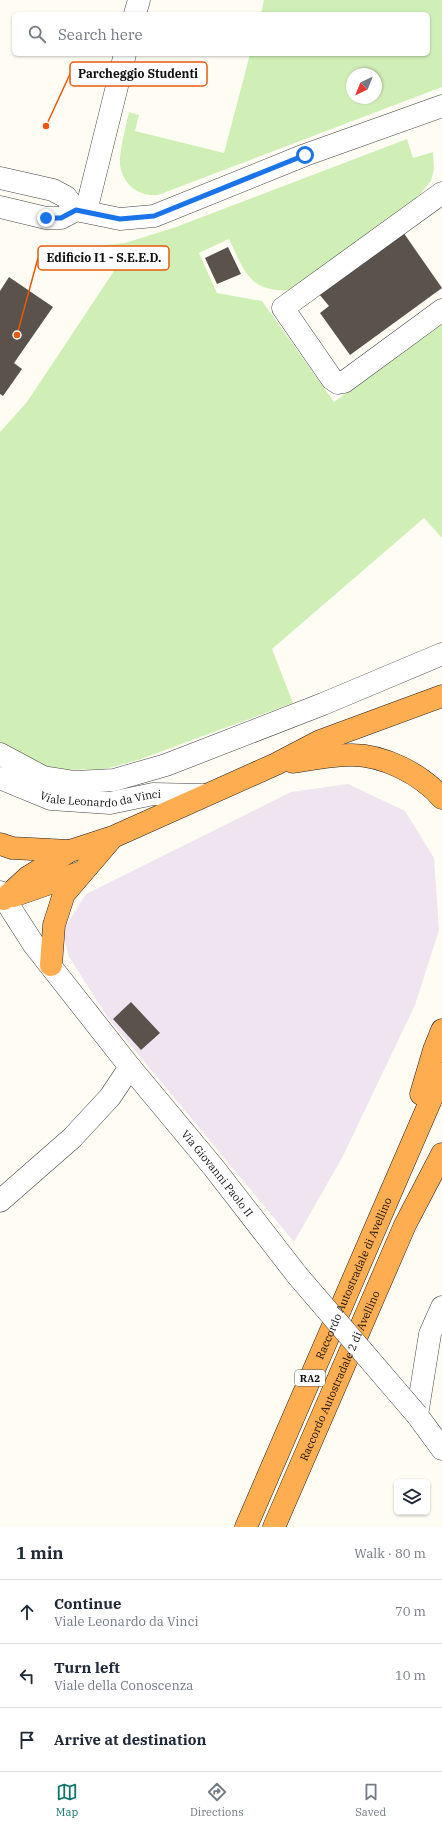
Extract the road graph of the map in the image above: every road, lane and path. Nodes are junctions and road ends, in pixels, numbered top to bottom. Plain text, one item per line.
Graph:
1 (139, 0) edge
2 (136, 12) edge
3 (124, 56) edge
4 (442, 106) edge
5 (0, 178) edge
6 (442, 193) edge
7 (0, 207) edge
8 (81, 210) junction
9 (442, 310) edge
10 (442, 654) edge
11 (442, 696) edge
12 (0, 754) edge
13 (276, 764) junction
14 (0, 778) edge
15 (204, 795) junction
16 (442, 798) edge
17 (113, 837) junction
18 (0, 844) edge
19 (70, 852) junction
20 (82, 872) junction
21 (2, 895) edge
22 (51, 965) junction
23 (442, 1030) edge
24 (130, 1067) junction
25 (442, 1074) edge
26 (442, 1142) edge
27 (442, 1154) edge
28 (403, 1164) junction
29 (0, 1200) edge
30 (407, 1223) junction
31 (442, 1307) edge
32 (417, 1415) junction
33 (442, 1449) edge
34 (246, 1527) edge
35 (274, 1527) edge

1 - 2 street
3 - 8 street
4 - 8 street
5 - 8 street
6 - 9 street
7 - 8 street
10 - 12 street
11 - 13 highway
13 - 15 highway
13 - 16 highway
14 - 15 street, Viale Leonardo da Vinci
15 - 17 highway
17 - 19 highway
17 - 20 highway
18 - 19 highway
19 - 21 highway
20 - 21 highway
20 - 22 highway
21 - 22 street, Via Giovanni Paolo II
22 - 24 street, Via Giovanni Paolo II
23 - 28 highway
24 - 29 street
24 - 32 street, Via Giovanni Paolo II, bridge
25 - 28 highway, Raccordo Autostradale di Avellino / RA2
26 - 30 highway, Raccordo Autostradale 2 di Avellino / RA2
27 - 30 highway
28 - 34 highway, Raccordo Autostradale di Avellino / RA2
30 - 35 highway, Raccordo Autostradale 2 di Avellino / RA2
31 - 32 street
32 - 33 street, Via Giovanni Paolo II

